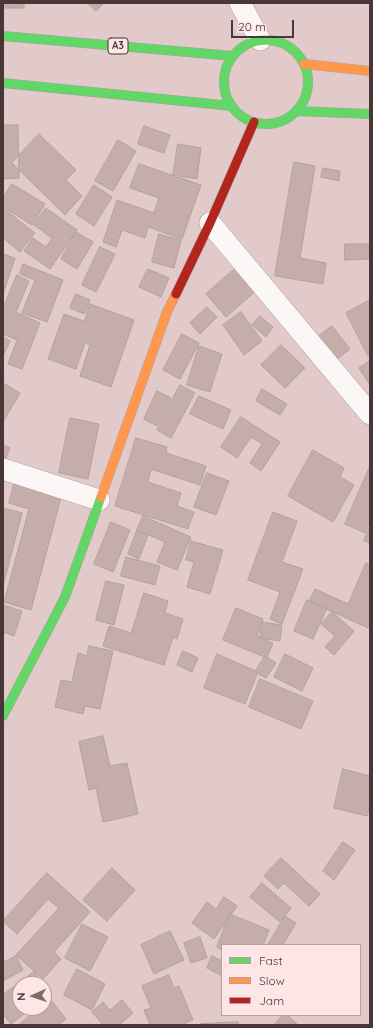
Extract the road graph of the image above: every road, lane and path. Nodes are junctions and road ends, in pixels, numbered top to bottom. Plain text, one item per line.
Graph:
1 (240, 3) edge
2 (3, 36) edge
3 (260, 40) junction
4 (233, 56) junction
5 (304, 64) junction
6 (370, 71) edge
7 (3, 83) edge
8 (232, 106) junction
9 (296, 111) junction
10 (370, 114) edge
11 (254, 122) junction
12 (210, 223) junction
13 (370, 414) edge
14 (3, 469) edge
15 (100, 500) junction
16 (3, 716) edge

1 - 3 street
2 - 4 main road, A3
3 - 4 main road
3 - 5 main road
4 - 8 main road
5 - 6 main road
5 - 9 main road
7 - 8 main road
8 - 11 main road
9 - 10 main road
9 - 11 main road
11 - 12 main road
12 - 13 street
12 - 15 main road
14 - 15 street
15 - 16 main road

